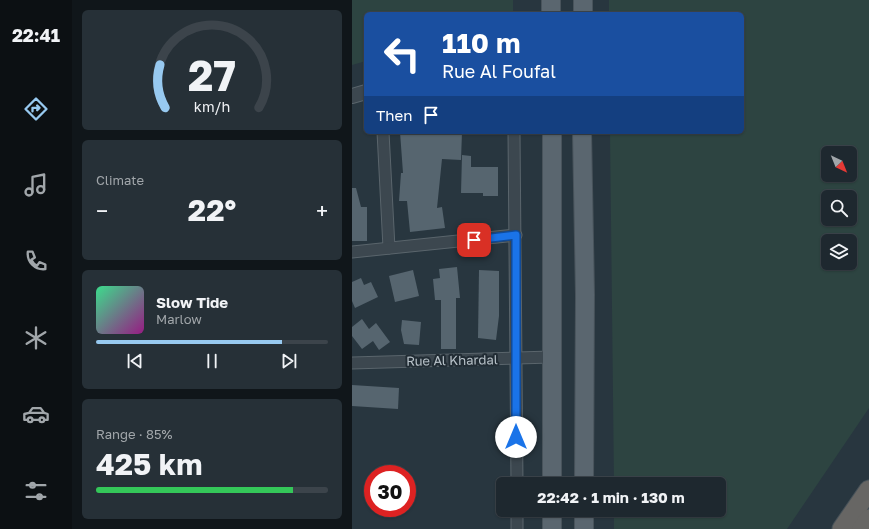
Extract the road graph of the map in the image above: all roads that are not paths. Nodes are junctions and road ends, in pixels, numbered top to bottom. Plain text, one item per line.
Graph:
1 (551, 0) edge
2 (583, 0) edge
3 (551, 12) edge
4 (583, 12) edge
5 (364, 93) edge
6 (352, 96) edge
7 (383, 134) edge
8 (514, 134) edge
9 (552, 134) edge
10 (582, 134) edge
11 (516, 235) junction
12 (389, 248) junction
13 (352, 252) edge
14 (552, 357) junction
15 (516, 359) junction
16 (352, 363) edge
17 (517, 477) edge
18 (552, 477) edge
19 (584, 477) edge
20 (869, 490) edge
21 (517, 517) edge
22 (552, 517) edge
23 (584, 517) edge
24 (869, 518) edge
25 (517, 529) edge
26 (552, 529) edge
27 (584, 529) edge
28 (842, 529) edge
29 (862, 529) edge

1 - 3 main road
2 - 4 main road
5 - 6 street
7 - 12 street
8 - 11 street
9 - 14 main road
10 - 19 main road
11 - 12 street
11 - 15 street
12 - 13 street
14 - 15 street, Rue Al Khardal
14 - 18 main road
15 - 16 street, Rue Al Khardal
15 - 17 street
20 - 28 highway
21 - 25 street
22 - 26 main road
23 - 27 main road
24 - 29 highway

